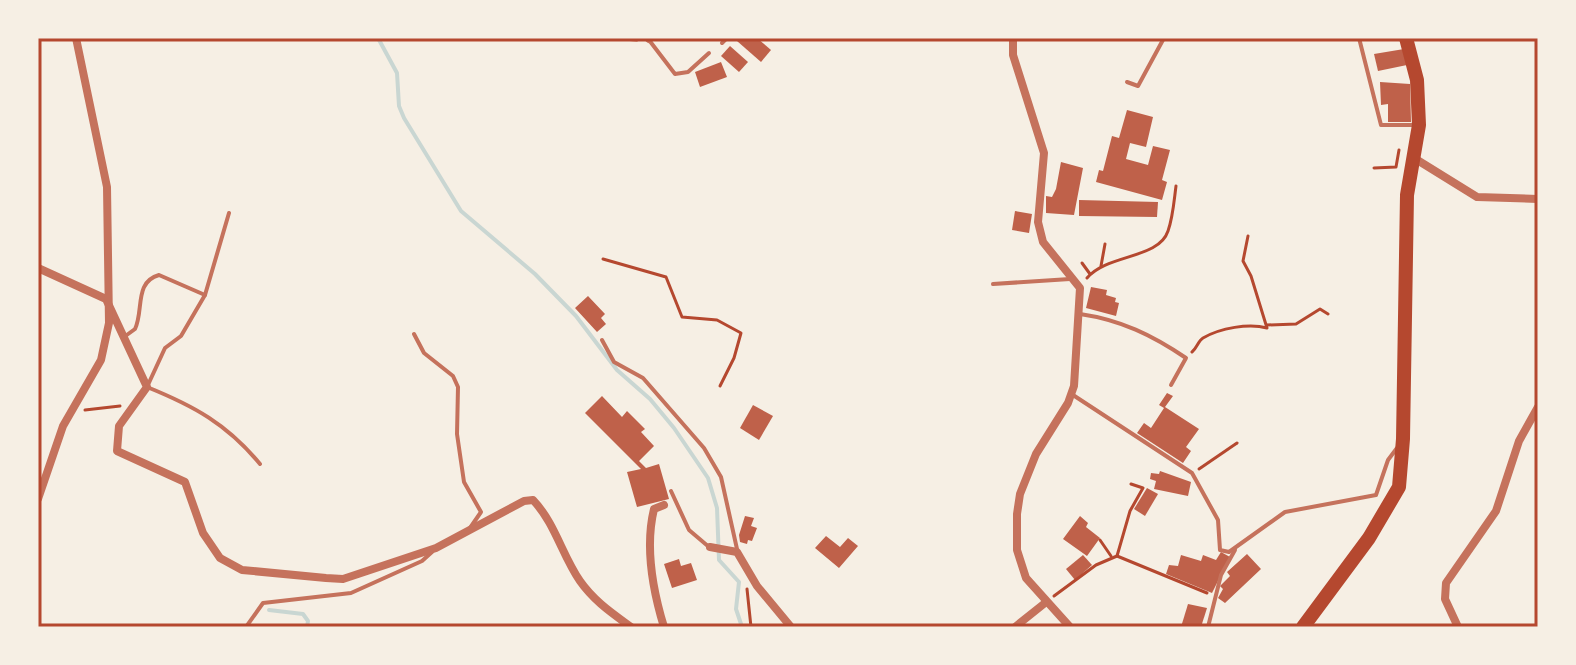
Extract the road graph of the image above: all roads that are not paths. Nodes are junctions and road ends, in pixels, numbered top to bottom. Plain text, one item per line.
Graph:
1 (76, 38) edge
2 (650, 38) edge
3 (727, 38) edge
4 (1013, 38) edge
5 (1164, 38) edge
6 (1359, 38) edge
7 (1406, 38) edge
8 (722, 43) dead end
9 (709, 53) dead end
10 (1127, 82) dead end
11 (1419, 125) junction
12 (1414, 158) junction
13 (1538, 199) edge
14 (229, 213) dead end
15 (38, 268) edge
16 (1072, 278) junction
17 (993, 284) dead end
18 (205, 295) junction
19 (106, 299) junction
20 (1078, 313) junction
21 (414, 334) dead end
22 (124, 337) junction
23 (602, 340) dead end
24 (1171, 385) dead end
25 (145, 389) junction
26 (1071, 394) junction
27 (1538, 407) edge
28 (1403, 439) junction
29 (260, 464) dead end
30 (671, 491) dead end
31 (38, 499) edge
32 (664, 505) dead end
33 (468, 534) junction
34 (710, 547) joint
35 (436, 548) junction
36 (1235, 550) junction
37 (737, 552) junction
38 (1045, 603) junction
39 (246, 627) edge
40 (631, 627) edge
41 (664, 627) edge
42 (791, 627) edge
43 (1015, 627) edge
44 (1070, 627) edge
45 (1208, 627) edge
46 (1303, 627) edge
47 (1458, 627) edge

1 - 19 street
2 - 9 lane
3 - 8 lane
4 - 16 street
5 - 10 lane
6 - 11 lane
7 - 11 highway
11 - 12 highway
12 - 13 street
12 - 28 highway
14 - 18 lane
15 - 19 street
16 - 17 lane
16 - 20 street
18 - 22 lane
18 - 25 lane
19 - 22 street
19 - 31 street
20 - 24 lane
20 - 26 street
21 - 33 lane
22 - 25 street
23 - 37 lane
25 - 29 lane
25 - 35 street
26 - 36 lane
26 - 38 street
27 - 47 street
28 - 36 lane
28 - 46 highway
30 - 34 lane
32 - 41 street
33 - 35 street
33 - 40 street
34 - 37 street
35 - 39 lane
36 - 45 lane
37 - 42 street
38 - 43 street
38 - 44 street

